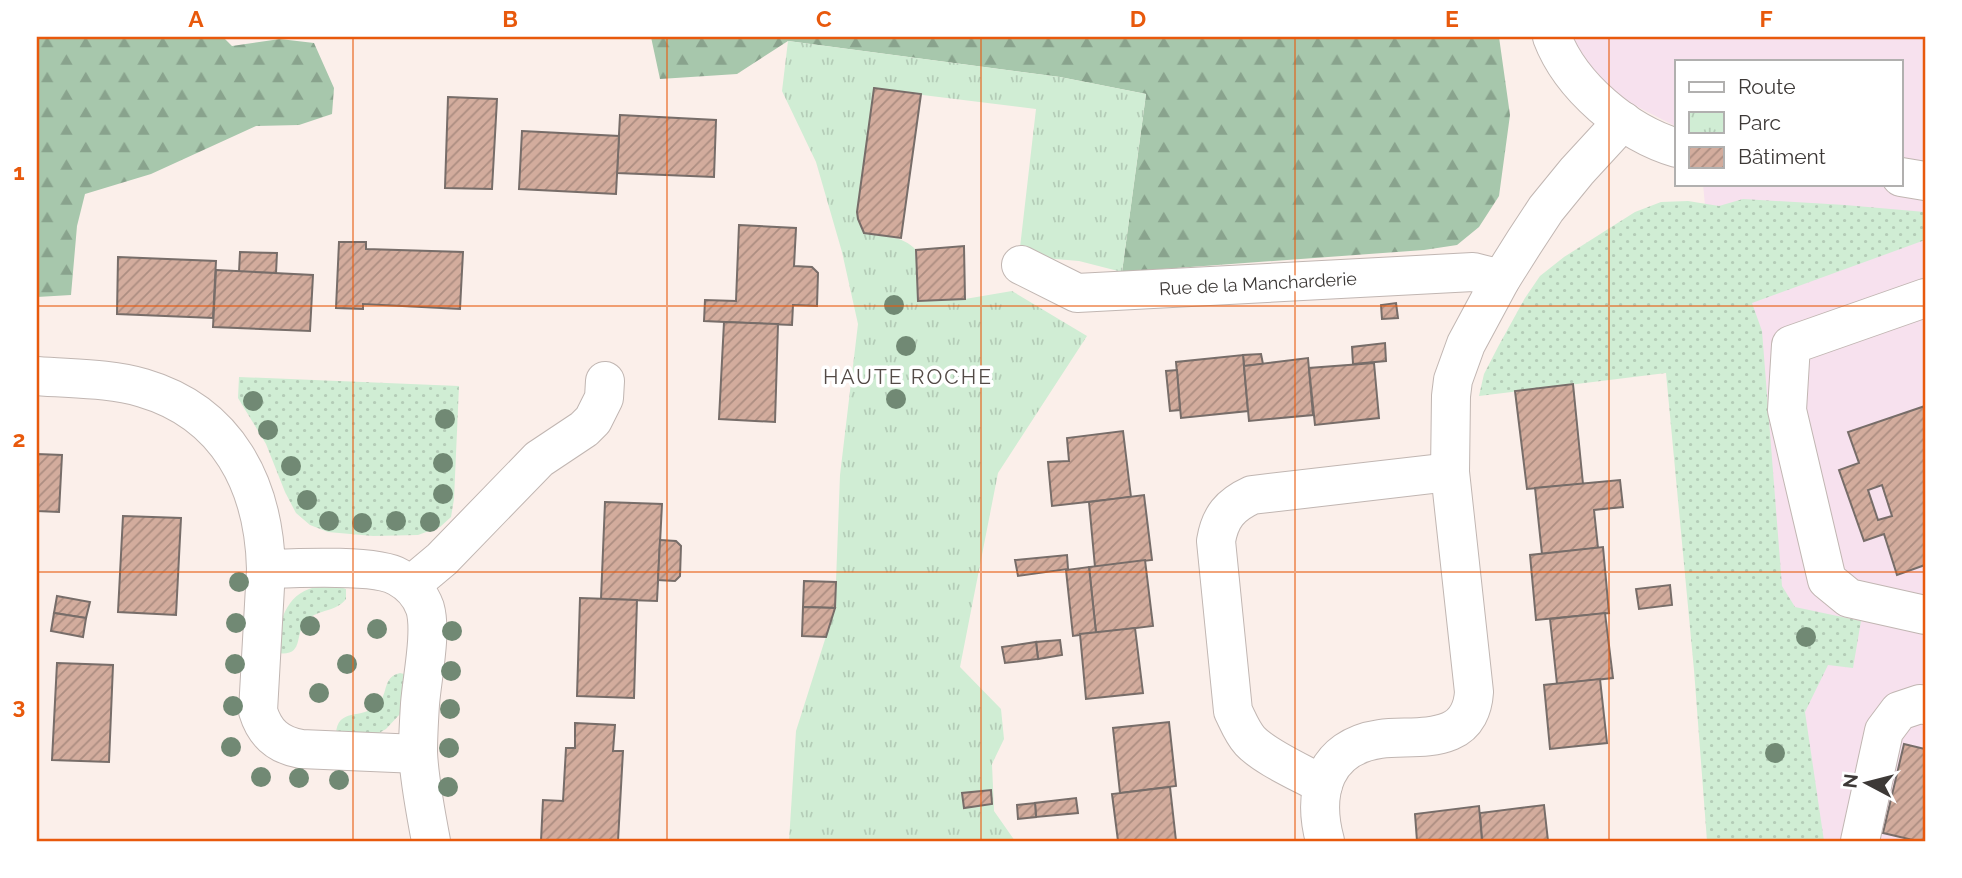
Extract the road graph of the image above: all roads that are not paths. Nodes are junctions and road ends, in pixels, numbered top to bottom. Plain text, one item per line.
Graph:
1 (1552, 37) edge
2 (1623, 121) junction
3 (1675, 147) edge
4 (1902, 177) edge
5 (1925, 181) edge
6 (1021, 265) dead end
7 (1501, 279) junction
8 (1925, 298) edge
9 (37, 376) edge
10 (605, 381) dead end
11 (1450, 472) junction
12 (266, 569) junction
13 (411, 585) junction
14 (1925, 615) edge
15 (1925, 705) edge
16 (418, 754) junction
17 (1323, 785) junction
18 (432, 841) edge
19 (1325, 841) edge
20 (1860, 841) edge

1 - 2 street
2 - 3 street
2 - 7 street
4 - 5 street
6 - 7 street, Rue de la Mancharderie
7 - 11 street
8 - 14 street
9 - 12 street
10 - 13 street
11 - 17 street
11 - 17 street
12 - 13 street
12 - 16 street
13 - 16 street
15 - 20 street
16 - 18 street
17 - 19 street

